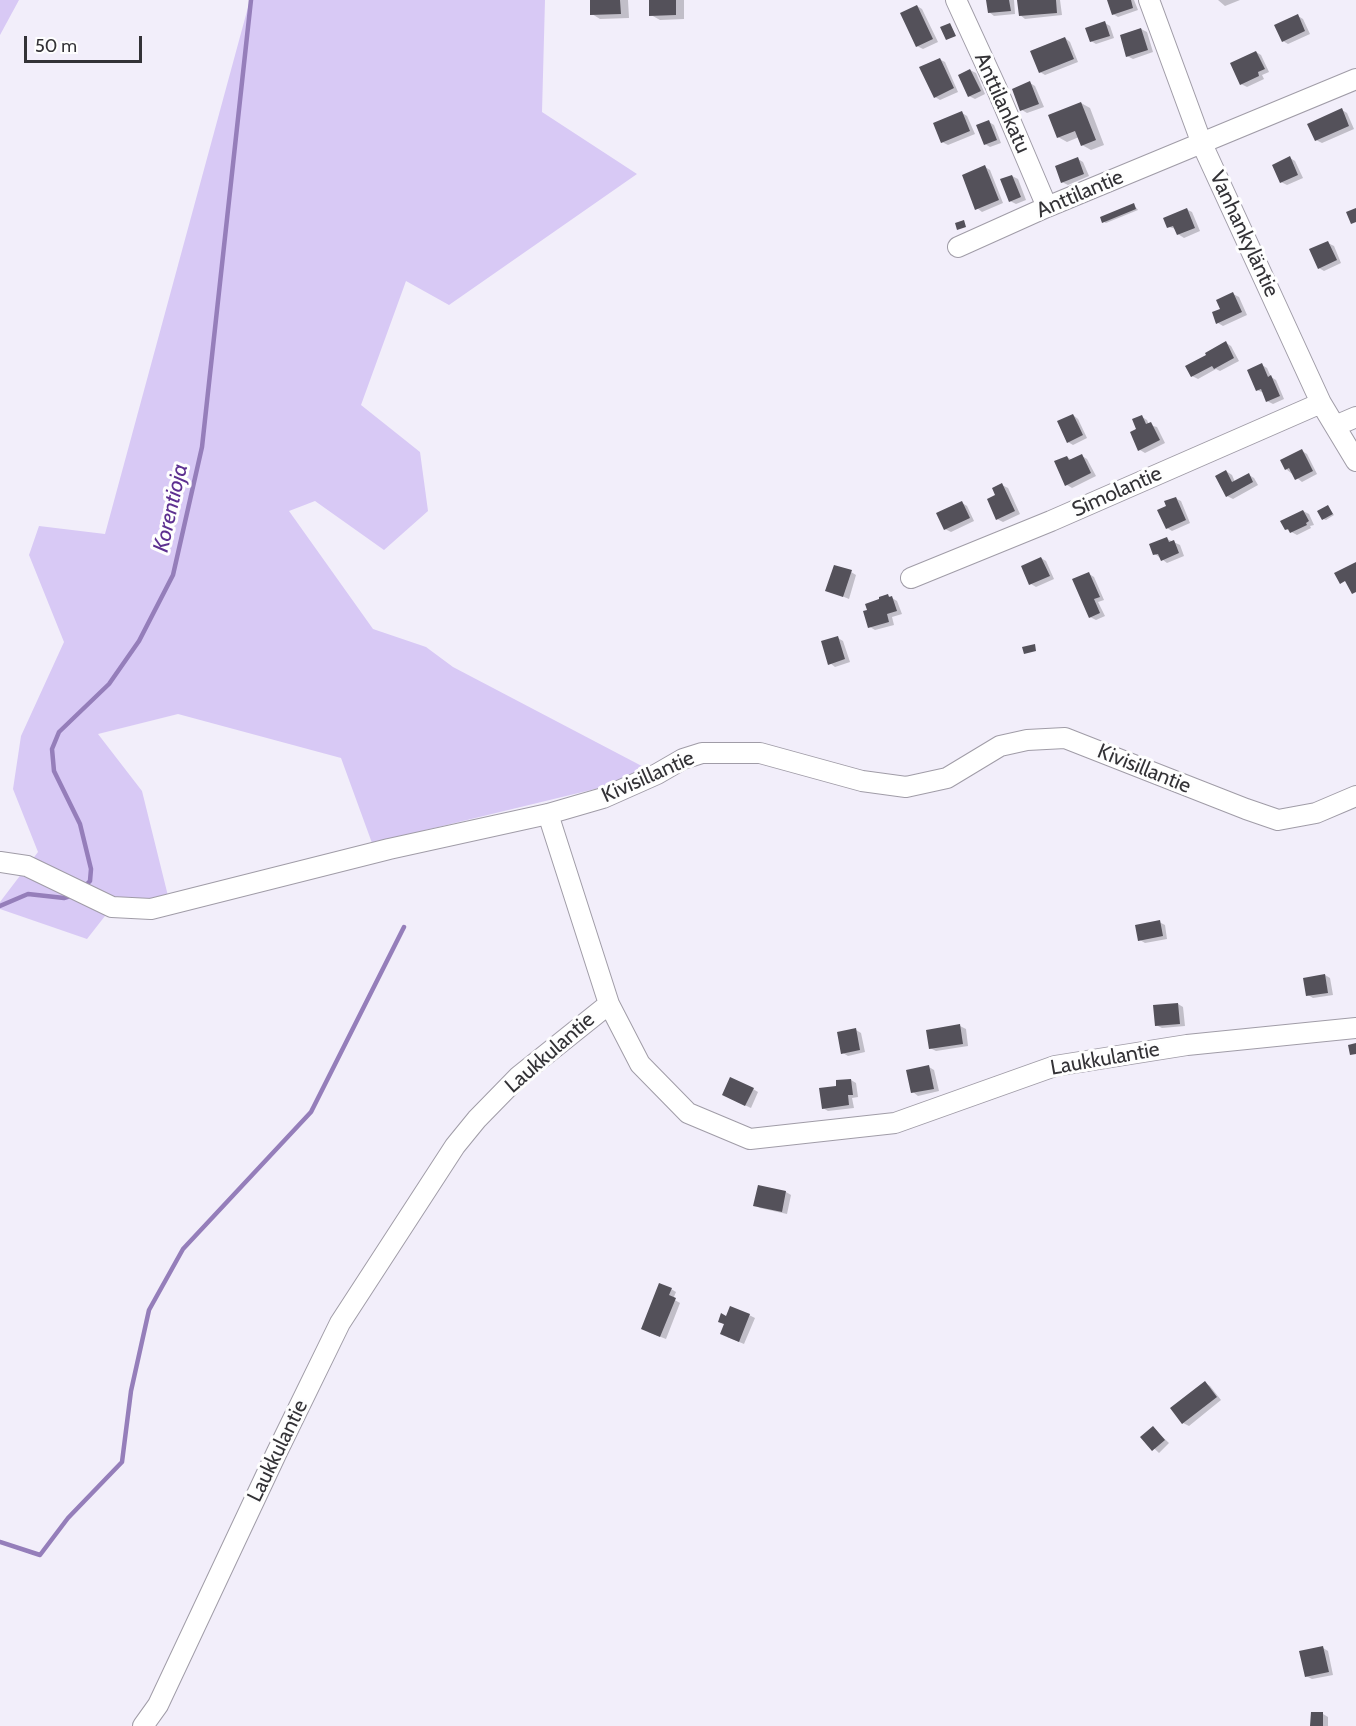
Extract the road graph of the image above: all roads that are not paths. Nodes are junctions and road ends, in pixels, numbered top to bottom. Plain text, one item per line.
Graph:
1 (956, 0) edge
2 (1149, 0) edge
3 (1356, 79) edge
4 (1202, 144) junction
5 (1047, 207) junction
6 (958, 247) dead end
7 (1321, 403) junction
8 (1356, 417) edge
9 (1335, 426) junction
10 (1356, 461) edge
11 (911, 578) dead end
12 (1356, 796) edge
13 (548, 814) junction
14 (0, 862) edge
15 (609, 1004) junction
16 (1356, 1028) edge
17 (143, 1726) edge

1 - 5 street, Anttilankatu
2 - 4 street, Vanhankyläntie
3 - 4 street, Anttilantie
4 - 5 street, Anttilantie
4 - 7 street, Vanhankyläntie
5 - 6 street, Anttilantie
7 - 9 street, Vanhankyläntie
7 - 11 street, Simolantie
8 - 9 street
9 - 10 street, Vanhankyläntie
12 - 13 street, Kivisillantie
13 - 14 street, Kivisillantie
13 - 15 street
15 - 16 street, Laukkulantie
15 - 17 street, Laukkulantie

